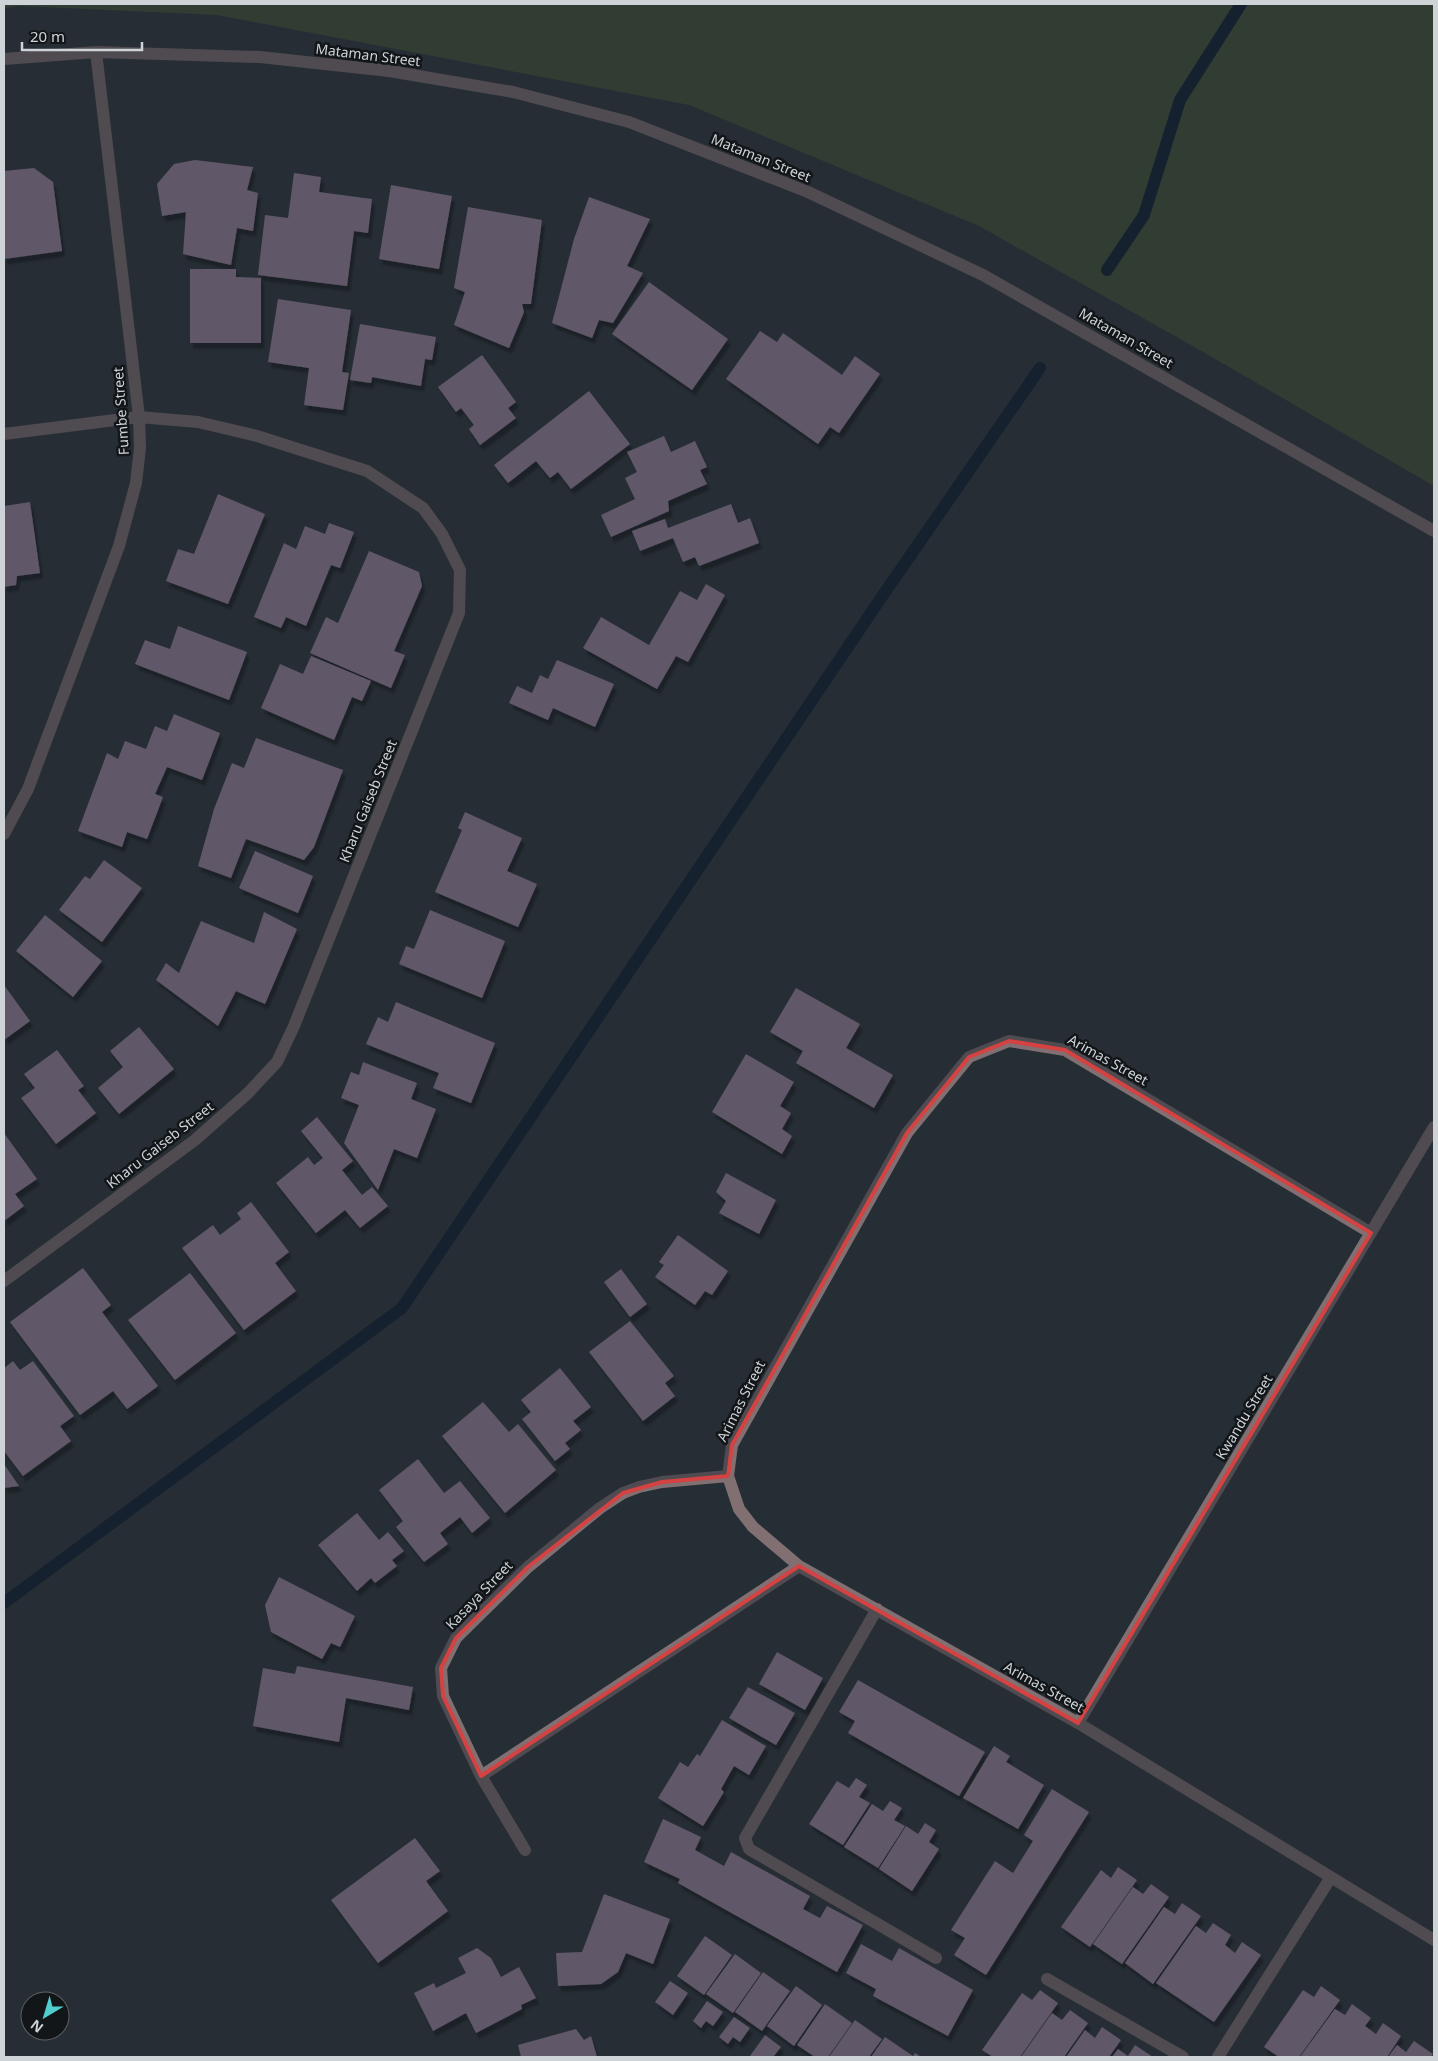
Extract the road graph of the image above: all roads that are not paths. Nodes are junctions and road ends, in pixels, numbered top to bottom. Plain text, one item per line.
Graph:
1 (96, 52) junction
2 (4, 59) edge
3 (139, 417) junction
4 (4, 434) edge
5 (1434, 531) edge
6 (4, 834) edge
7 (1434, 1127) edge
8 (1371, 1233) junction
9 (4, 1281) edge
10 (728, 1476) junction
11 (799, 1566) junction
12 (877, 1610) junction
13 (1078, 1723) junction
14 (481, 1776) junction
15 (525, 1850) dead end
16 (1330, 1877) junction
17 (1434, 1940) edge
18 (936, 1958) dead end
19 (1047, 1979) dead end
20 (1183, 2057) edge
21 (1218, 2057) edge

1 - 2 street, Mataman Street
1 - 3 street, Fumbe Street
1 - 5 street, Mataman Street
3 - 4 street, Kharu Gaiseb Street
3 - 6 street, Fumbe Street
3 - 9 street, Kharu Gaiseb Street
7 - 8 street, Kwandu Street
8 - 10 street, Arimas Street
8 - 13 street, Kwandu Street
10 - 11 street, Arimas Street
10 - 14 street, Kasaya Street
11 - 12 street, Arimas Street
11 - 14 street
12 - 13 street, Arimas Street
12 - 18 street
13 - 16 street, Arimas Street
14 - 15 street, Kasaya Street
16 - 17 street, Arimas Street
16 - 21 street
19 - 20 street

